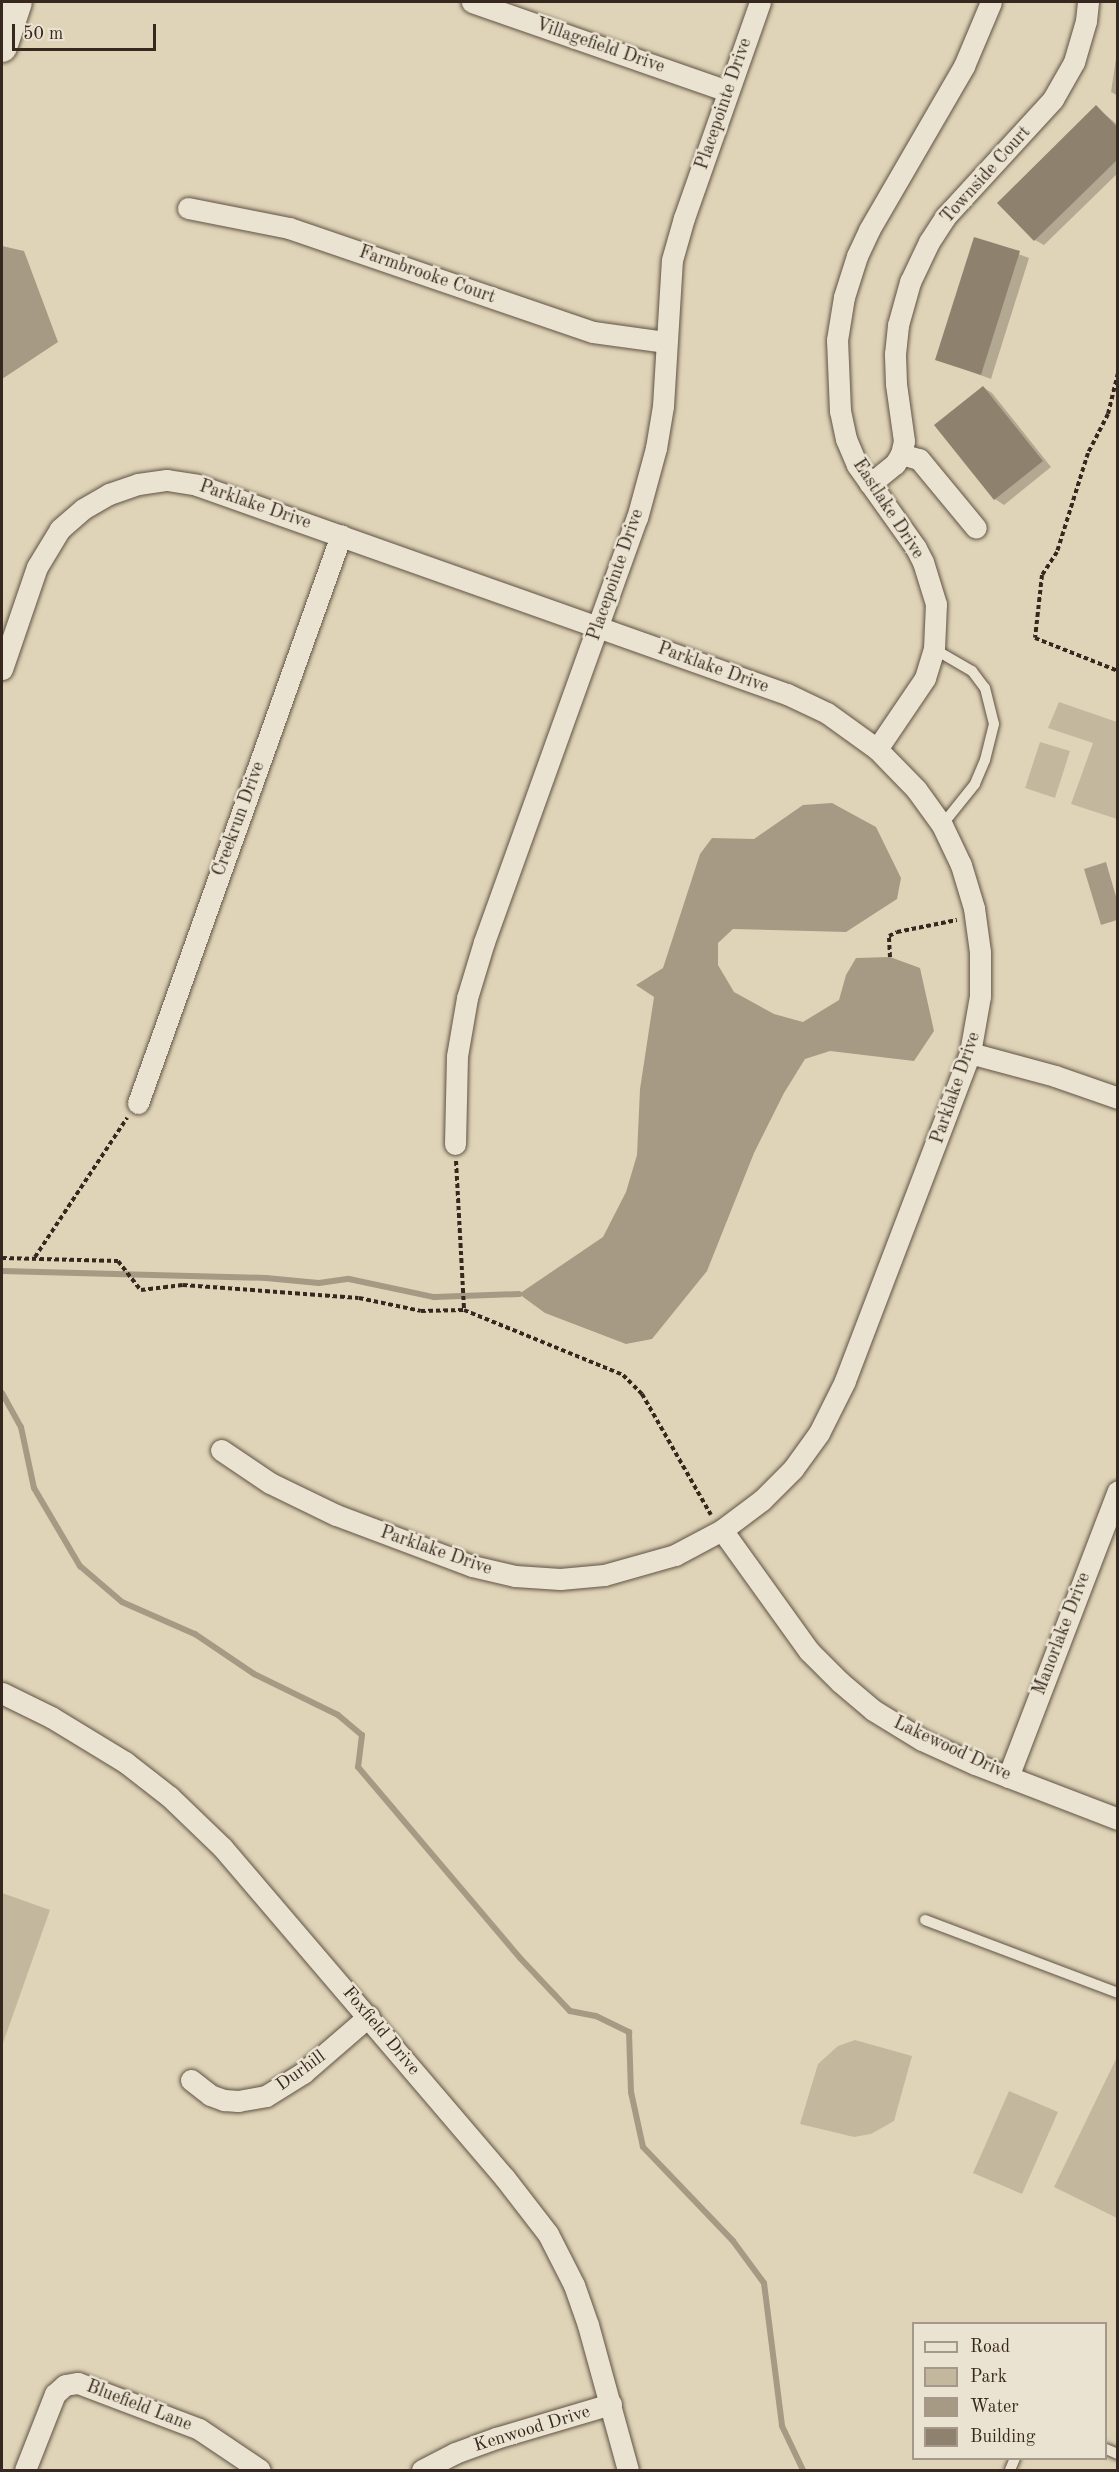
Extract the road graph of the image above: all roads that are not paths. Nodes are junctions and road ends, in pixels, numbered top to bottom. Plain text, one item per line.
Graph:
1 (18, 2) edge
2 (472, 2) edge
3 (760, 2) edge
4 (991, 2) edge
5 (1088, 2) edge
6 (2, 47) edge
7 (728, 91) junction
8 (188, 208) dead end
9 (666, 342) junction
10 (901, 454) junction
11 (870, 484) junction
12 (976, 528) dead end
13 (341, 535) junction
14 (598, 627) junction
15 (934, 650) junction
16 (2, 669) edge
17 (877, 749) junction
18 (942, 825) junction
19 (970, 1053) junction
20 (1118, 1098) edge
21 (138, 1103) road end
22 (455, 1144) road end
23 (221, 1450) dead end
24 (1118, 1491) edge
25 (722, 1530) junction
26 (2, 1693) edge
27 (1008, 1777) junction
28 (1118, 1819) edge
29 (925, 1920) dead end
30 (1118, 1993) edge
31 (369, 2016) junction
32 (191, 2080) dead end
33 (611, 2404) junction
34 (26, 2470) edge
35 (260, 2470) edge
36 (422, 2470) edge
37 (628, 2470) edge

1 - 6 main road
2 - 7 street, Villagefield Drive
3 - 7 street, Placepointe Drive
4 - 11 street, Eastlake Drive
5 - 10 street, Townside Court
7 - 9 street, Placepointe Drive
8 - 9 street, Farmbrooke Court
9 - 14 street, Placepointe Drive
10 - 11 street
10 - 12 street
11 - 15 street, Eastlake Drive
13 - 14 street, Parklake Drive
13 - 16 street, Parklake Drive
13 - 21 street, Creekrun Drive
14 - 17 street, Parklake Drive
14 - 22 street, Placepointe Drive
15 - 17 street, Eastlake Drive
15 - 18 lane
17 - 18 street, Parklake Drive
18 - 19 street, Parklake Drive
19 - 20 street
19 - 25 street, Parklake Drive
23 - 25 street, Parklake Drive
24 - 27 street, Manorlake Drive
25 - 27 street, Lakewood Drive
26 - 31 street, Foxfield Drive
27 - 28 street, Lakewood Drive
29 - 30 lane
31 - 32 street, Durhill
31 - 33 street, Foxfield Drive
33 - 36 street, Kenwood Drive
33 - 37 street, Foxfield Drive
34 - 35 street, Bluefield Lane

